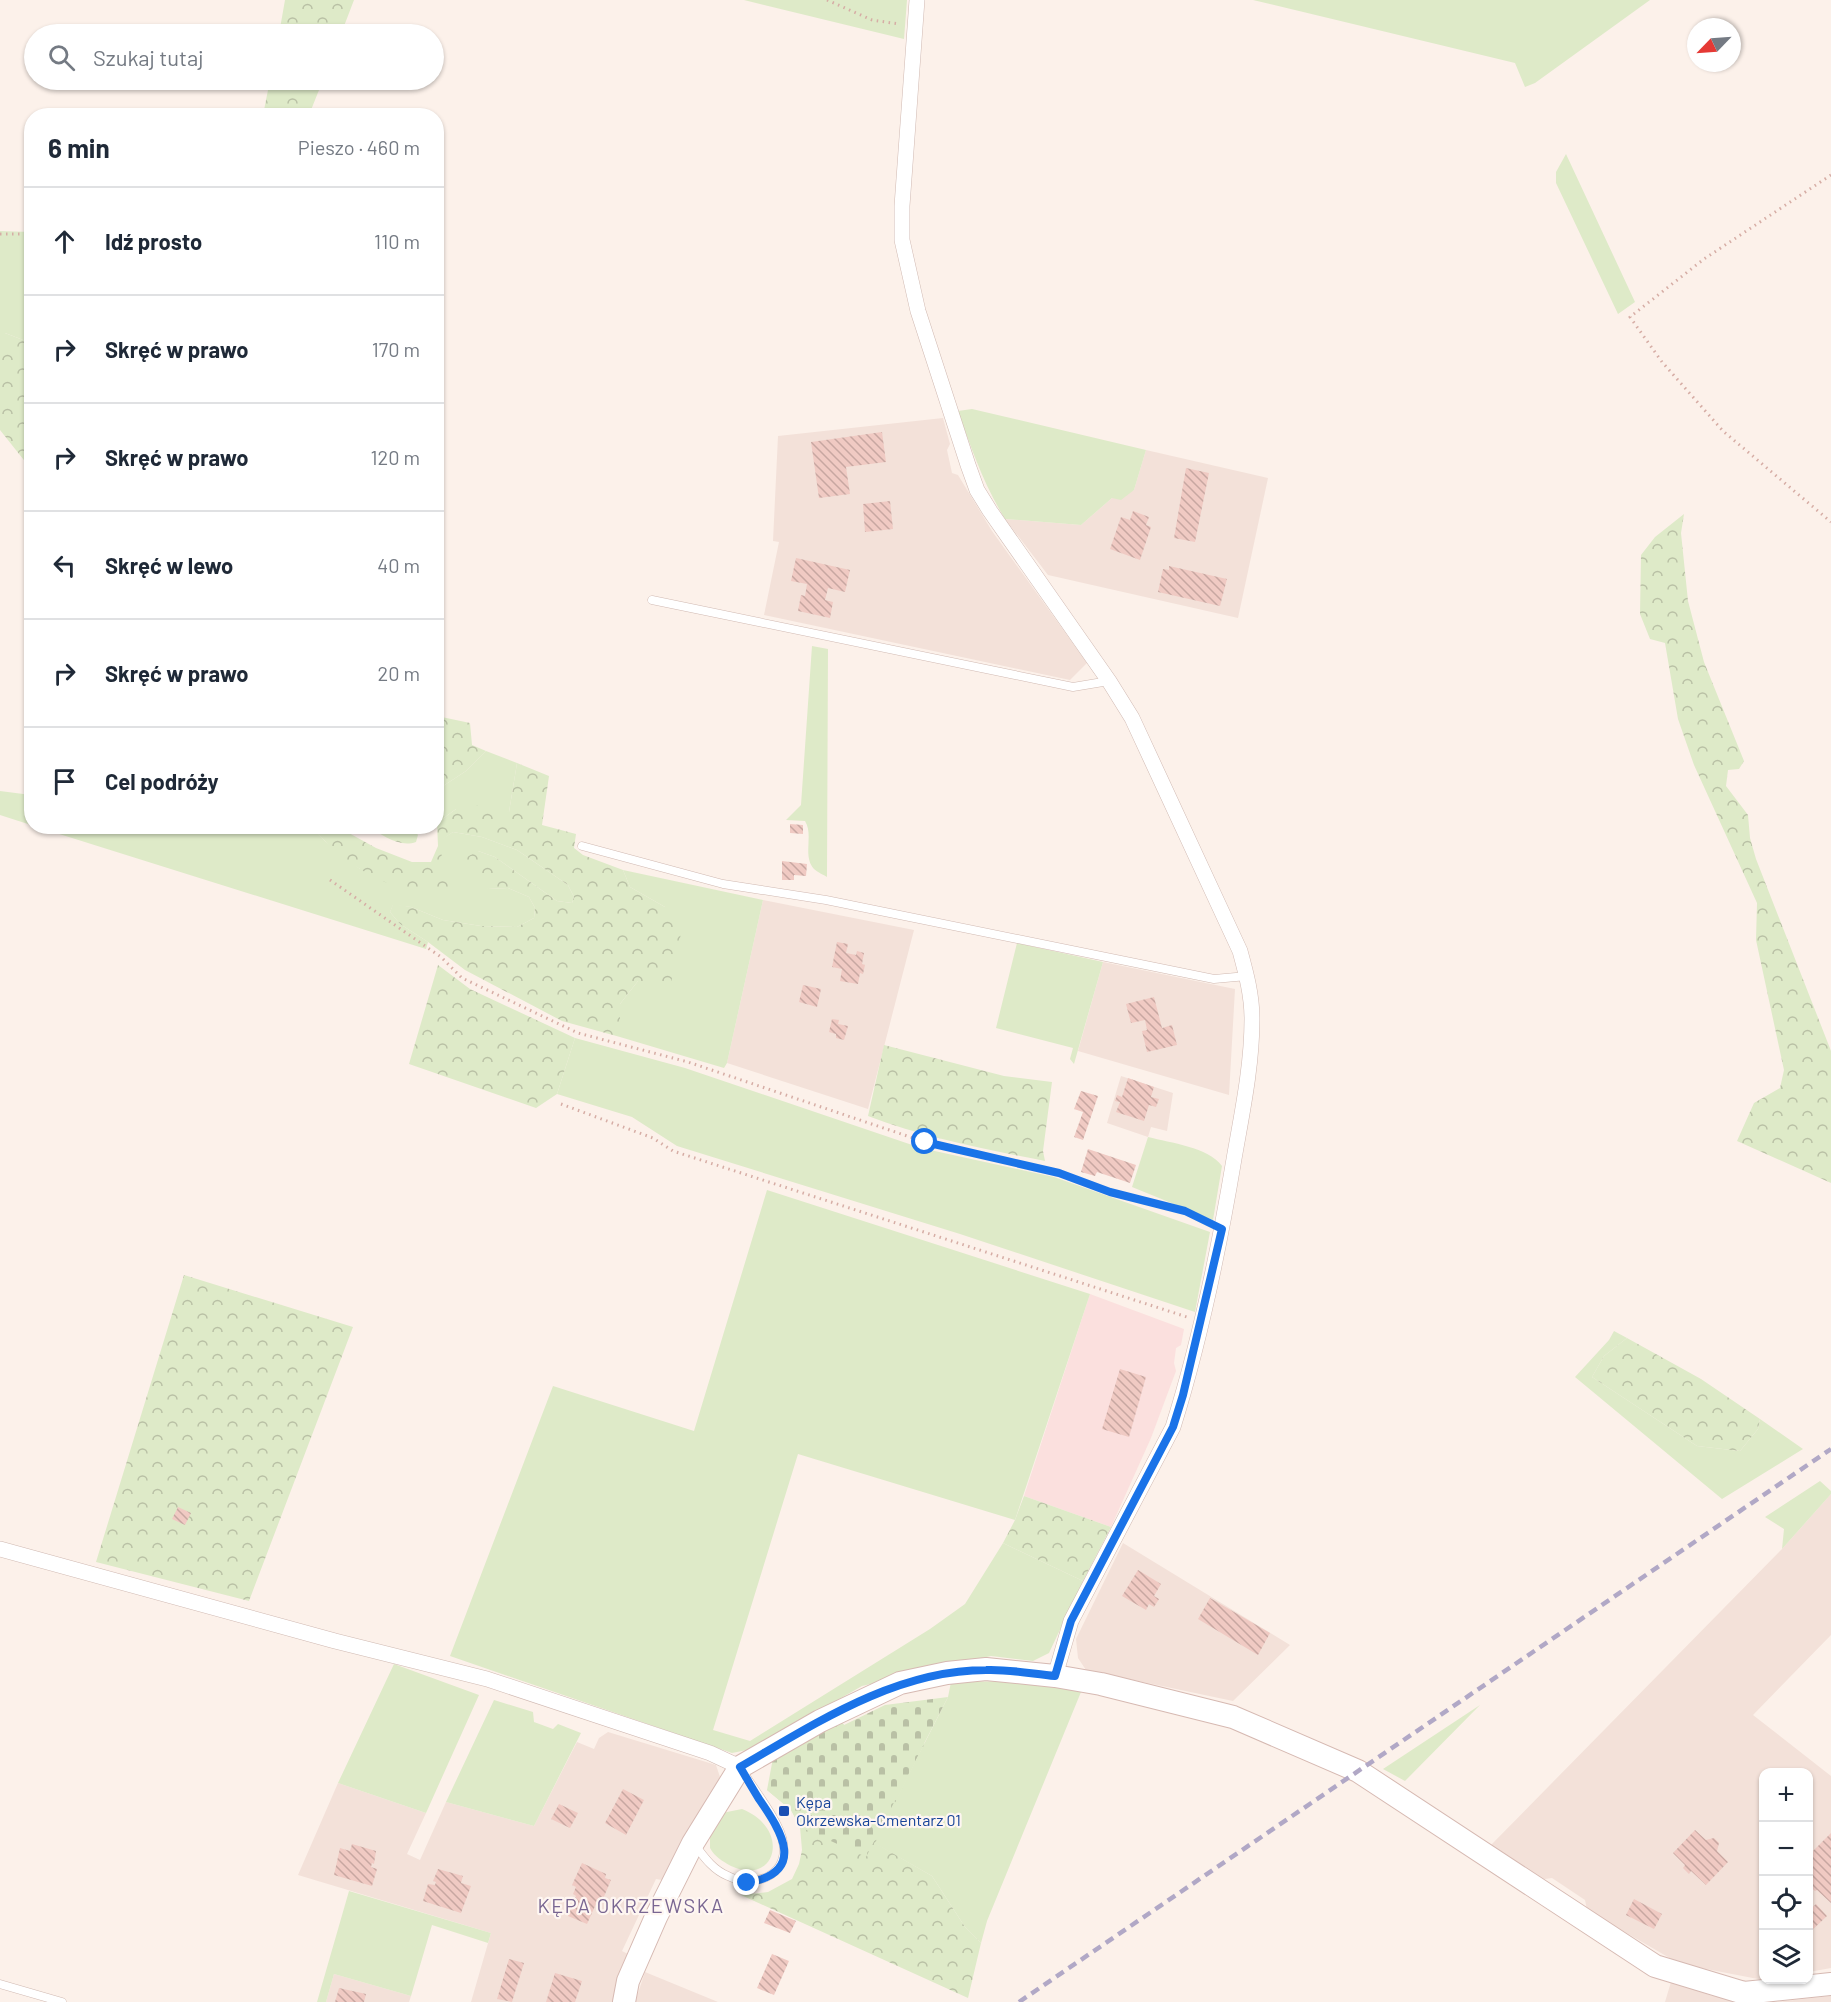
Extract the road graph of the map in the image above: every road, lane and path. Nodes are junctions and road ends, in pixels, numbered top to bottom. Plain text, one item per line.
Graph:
1 (827, 0) edge
2 (917, 0) edge
3 (915, 27) junction
4 (1831, 175) edge
5 (0, 234) edge
6 (24, 234) edge
7 (1831, 522) edge
8 (652, 600) dead end
9 (1109, 681) junction
10 (582, 846) dead end
11 (330, 880) dead end
12 (1247, 976) junction
13 (561, 1104) dead end
14 (1222, 1229) junction
15 (1200, 1321) junction
16 (0, 1549) edge
17 (1055, 1676) junction
18 (740, 1767) junction
19 (693, 1843) junction
20 (0, 1984) edge
21 (1831, 1984) edge
22 (62, 2002) edge
23 (624, 2002) edge

1 - 3 path
2 - 3 street
3 - 9 street
4 - 7 path
5 - 6 path
8 - 9 lane
9 - 12 street
10 - 12 lane
11 - 14 path
12 - 14 street
13 - 15 path
14 - 15 street
15 - 17 street
16 - 18 street
17 - 18 street
17 - 21 street
18 - 19 street
18 - 19 lane
19 - 23 street
20 - 22 lane

